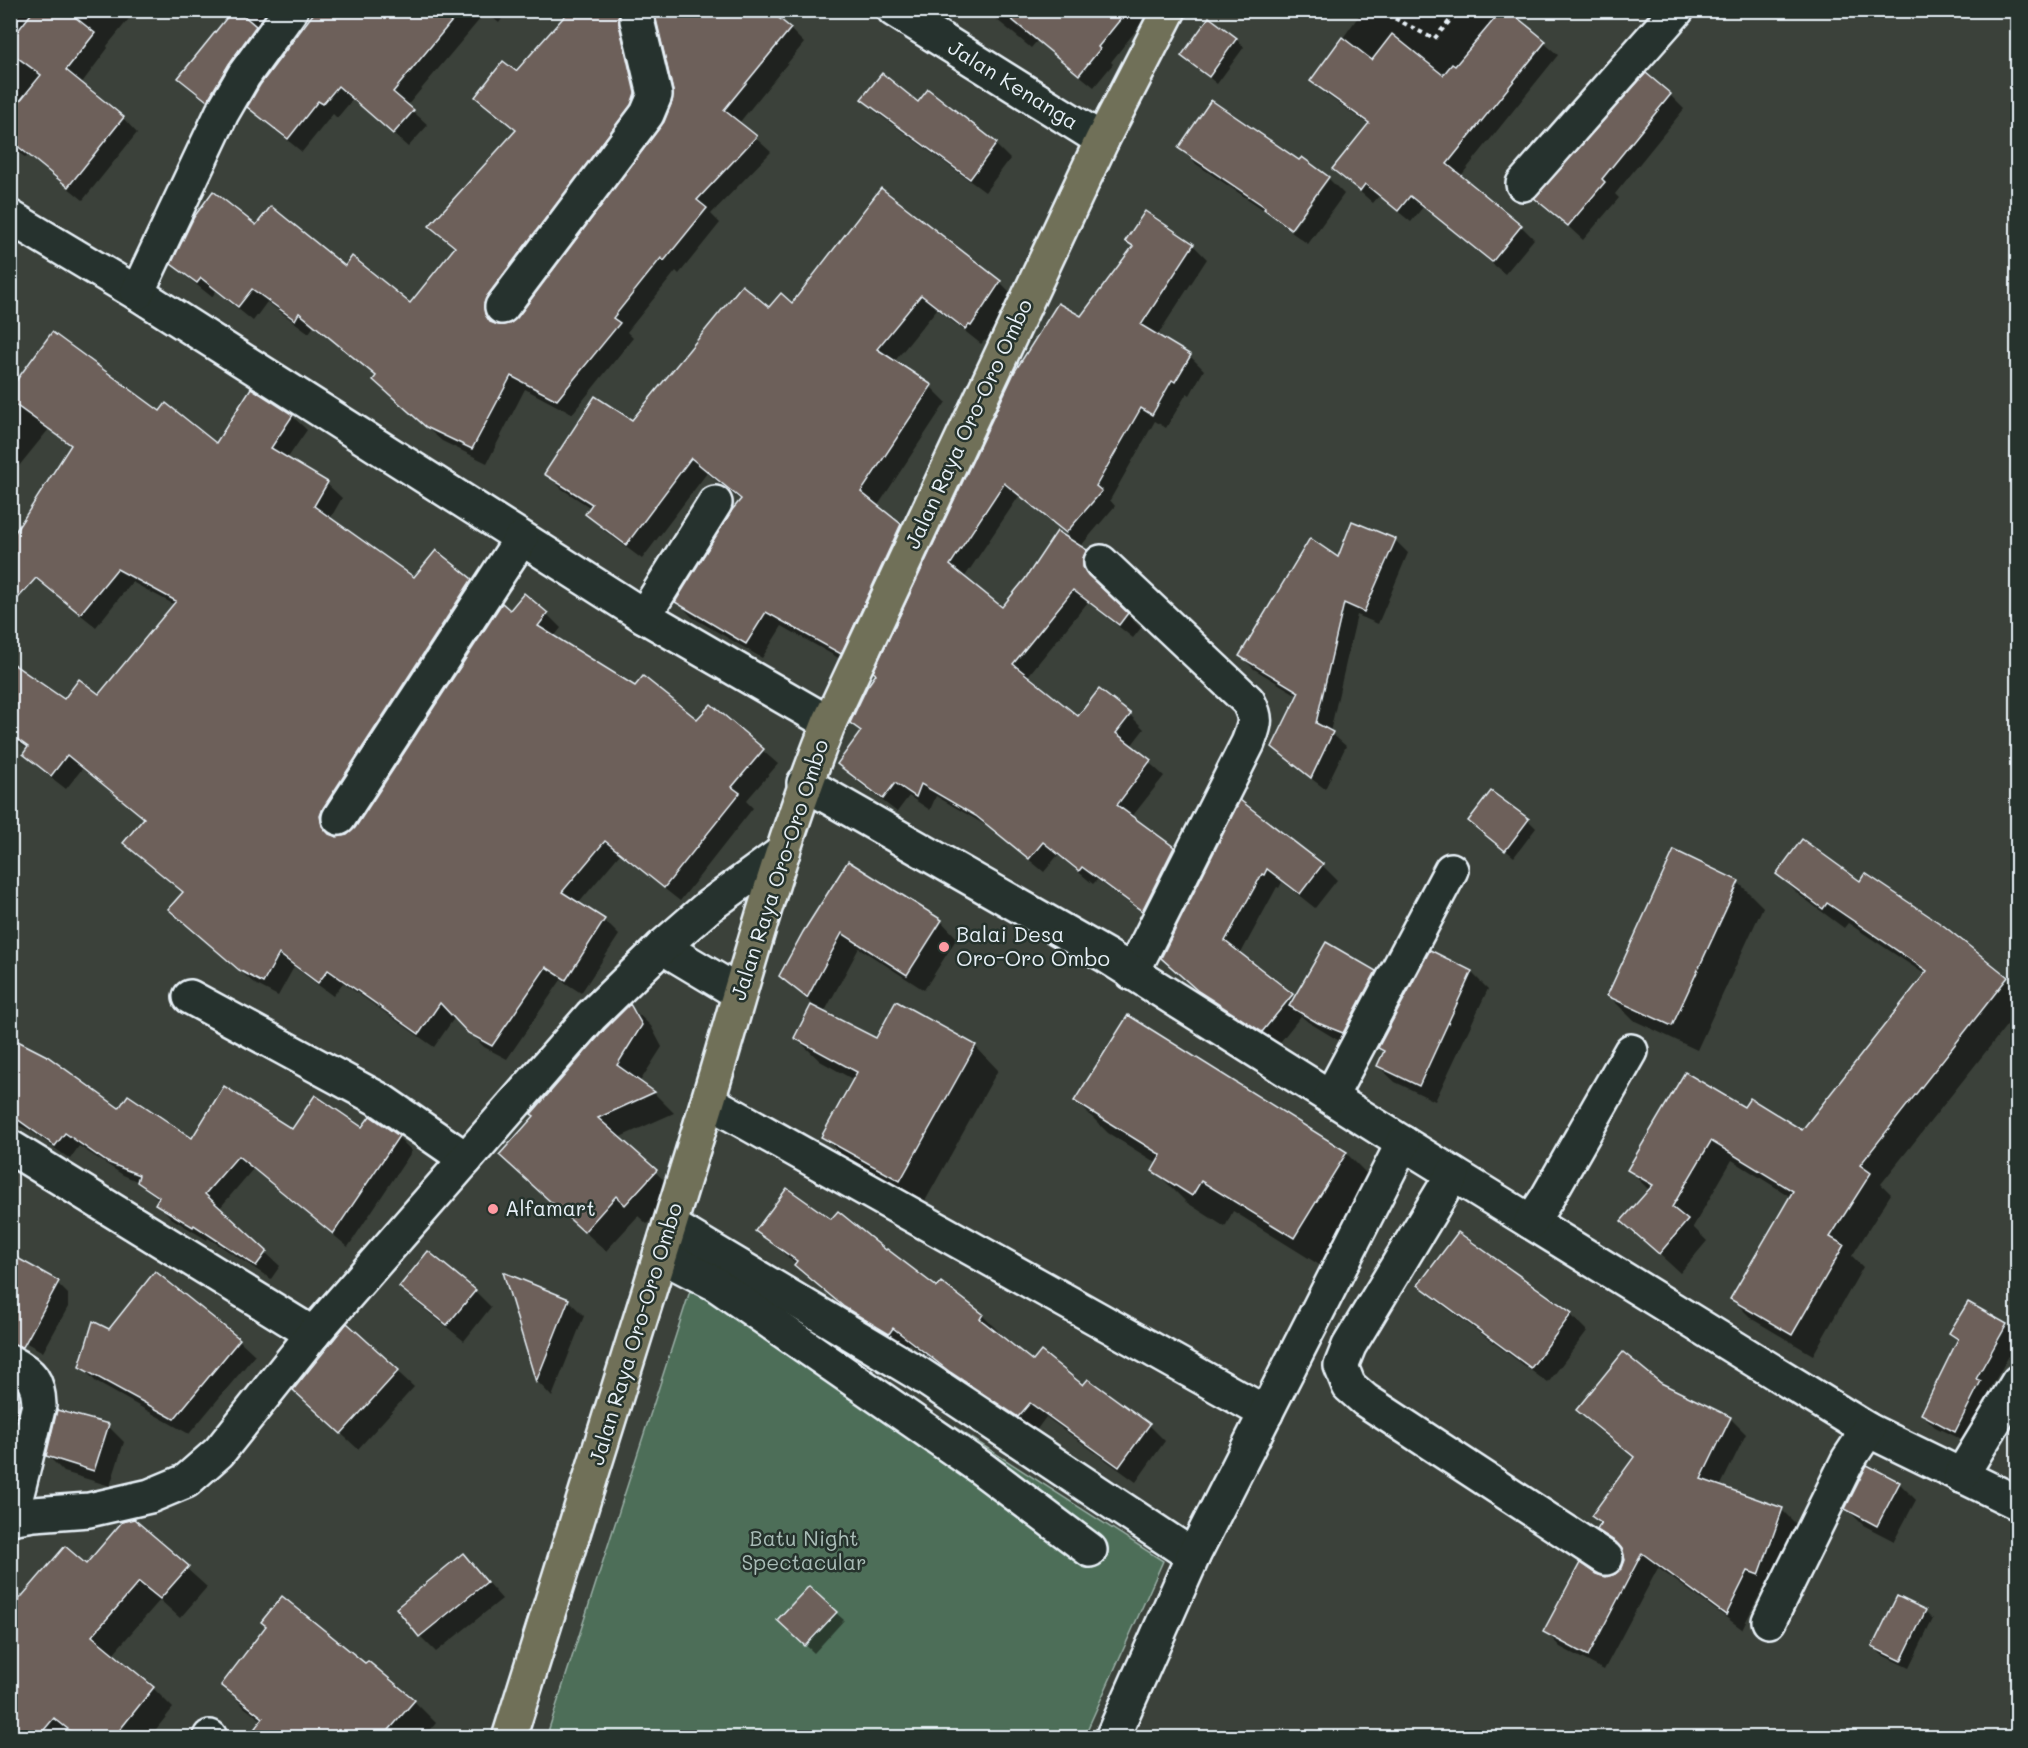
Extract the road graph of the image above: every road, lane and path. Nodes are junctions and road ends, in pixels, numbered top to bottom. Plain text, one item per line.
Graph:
1 (291, 10) edge
2 (638, 10) edge
3 (894, 10) edge
4 (1169, 10) edge
5 (1379, 10) edge
6 (1459, 10) edge
7 (1677, 10) edge
8 (1102, 140) junction
9 (1523, 184) dead end
10 (10, 217) edge
11 (137, 293) junction
12 (502, 307) dead end
13 (715, 503) dead end
14 (521, 539) junction
15 (1101, 562) dead end
16 (644, 616) junction
17 (829, 723) junction
18 (804, 783) junction
19 (339, 818) dead end
20 (783, 852) junction
21 (1451, 870) dead end
22 (662, 947) junction
23 (1132, 973) junction
24 (739, 993) junction
25 (190, 997) dead end
26 (1632, 1051) dead end
27 (1331, 1096) junction
28 (708, 1101) junction
29 (1403, 1143) junction
30 (10, 1147) edge
31 (466, 1159) junction
32 (1453, 1174) junction
33 (1531, 1222) junction
34 (665, 1240) junction
35 (313, 1334) junction
36 (10, 1362) edge
37 (2018, 1382) edge
38 (1266, 1413) junction
39 (1868, 1430) junction
40 (1961, 1476) junction
41 (2018, 1503) edge
42 (11, 1518) edge
43 (1089, 1550) dead end
44 (1193, 1556) junction
45 (1606, 1558) dead end
46 (1769, 1621) dead end
47 (509, 1737) edge
48 (1112, 1737) edge

1 - 11 street
2 - 12 street
3 - 8 street, Jalan Kenanga
4 - 8 main road, Jalan Raya Oro-Oro Ombo
5 - 6 path
7 - 9 street
8 - 17 main road, Jalan Raya Oro-Oro Ombo
10 - 11 street
11 - 14 street
13 - 16 street
14 - 16 street
14 - 19 street
15 - 23 street
16 - 17 street
17 - 18 main road, Jalan Raya Oro-Oro Ombo
18 - 20 main road, Jalan Raya Oro-Oro Ombo
18 - 23 street
20 - 22 street
20 - 24 main road, Jalan Raya Oro-Oro Ombo
21 - 27 street
22 - 24 street
22 - 31 street
23 - 27 street
24 - 28 main road, Jalan Raya Oro-Oro Ombo
25 - 31 street
26 - 33 street
27 - 29 street
28 - 34 main road, Jalan Raya Oro-Oro Ombo
28 - 38 street
29 - 32 street
29 - 38 street
30 - 35 street
31 - 35 street
32 - 33 street
32 - 45 street
33 - 39 street
34 - 43 street
34 - 44 street
34 - 47 main road, Jalan Raya Oro-Oro Ombo
35 - 42 street
36 - 42 street
37 - 40 street
38 - 44 street
39 - 40 street
39 - 46 street
40 - 41 street
44 - 48 street

